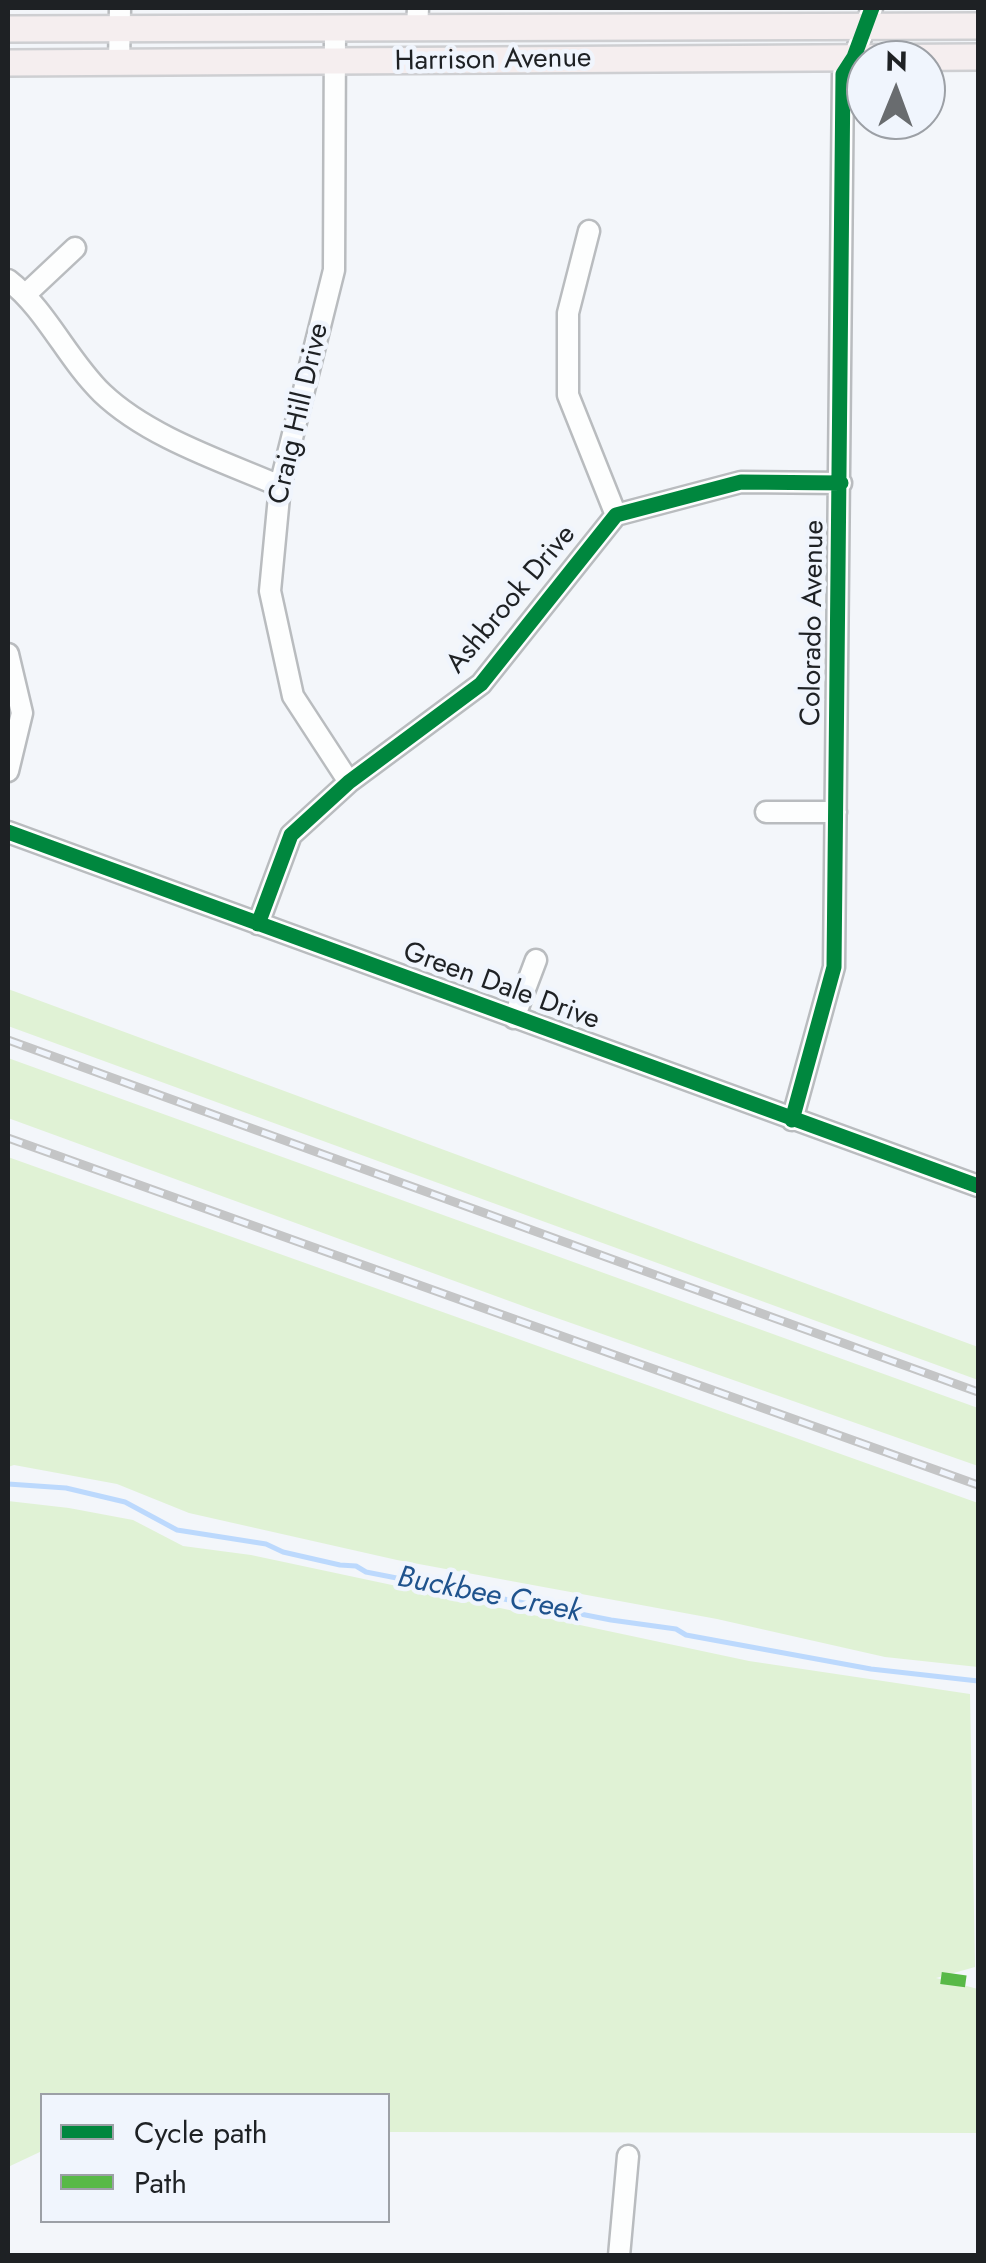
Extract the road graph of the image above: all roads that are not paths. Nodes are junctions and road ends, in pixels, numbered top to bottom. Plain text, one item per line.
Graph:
1 (869, 16) edge
2 (649, 17) edge
3 (120, 18) edge
4 (418, 18) edge
5 (465, 18) edge
6 (524, 18) edge
7 (584, 18) edge
8 (978, 26) edge
9 (8, 28) edge
10 (335, 28) junction
11 (860, 40) edge
12 (846, 57) edge
13 (946, 57) edge
14 (978, 57) edge
15 (334, 62) junction
16 (8, 63) edge
17 (119, 64) junction
18 (846, 69) edge
19 (590, 231) dead end
20 (75, 248) dead end
21 (8, 280) edge
22 (26, 294) junction
23 (841, 483) junction
24 (280, 486) junction
25 (616, 515) junction
26 (8, 654) edge
27 (8, 771) edge
28 (349, 782) junction
29 (766, 812) dead end
30 (836, 812) junction
31 (8, 832) edge
32 (258, 924) junction
33 (536, 960) dead end
34 (514, 1018) junction
35 (792, 1120) junction
36 (978, 1186) edge
37 (628, 2156) dead end
38 (619, 2256) edge

1 - 2 main road, Harrison Avenue
1 - 8 main road, Harrison Avenue
1 - 11 street, Colorado Avenue
2 - 7 main road, Harrison Avenue
3 - 9 main road, Harrison Avenue
3 - 10 main road, Harrison Avenue
3 - 17 street
4 - 5 main road, Harrison Avenue
4 - 10 main road, Harrison Avenue
5 - 6 main road, Harrison Avenue
6 - 7 main road, Harrison Avenue
10 - 15 street, Craig Hill Drive
12 - 15 main road, Harrison Avenue
13 - 14 main road, Harrison Avenue
15 - 17 main road, Harrison Avenue
15 - 24 street, Craig Hill Drive
16 - 17 main road, Harrison Avenue
18 - 23 street, Colorado Avenue
19 - 25 street
20 - 22 street
21 - 22 street
22 - 24 street
23 - 25 street, Ashbrook Drive
23 - 30 street, Colorado Avenue
24 - 28 street, Craig Hill Drive
25 - 28 street, Ashbrook Drive
26 - 27 street
28 - 32 street, Ashbrook Drive
29 - 30 street
30 - 35 street, Colorado Avenue
31 - 32 street, Green Dale Drive
32 - 34 street, Green Dale Drive
33 - 34 street
34 - 35 street, Green Dale Drive
35 - 36 street, Green Dale Drive
37 - 38 street

